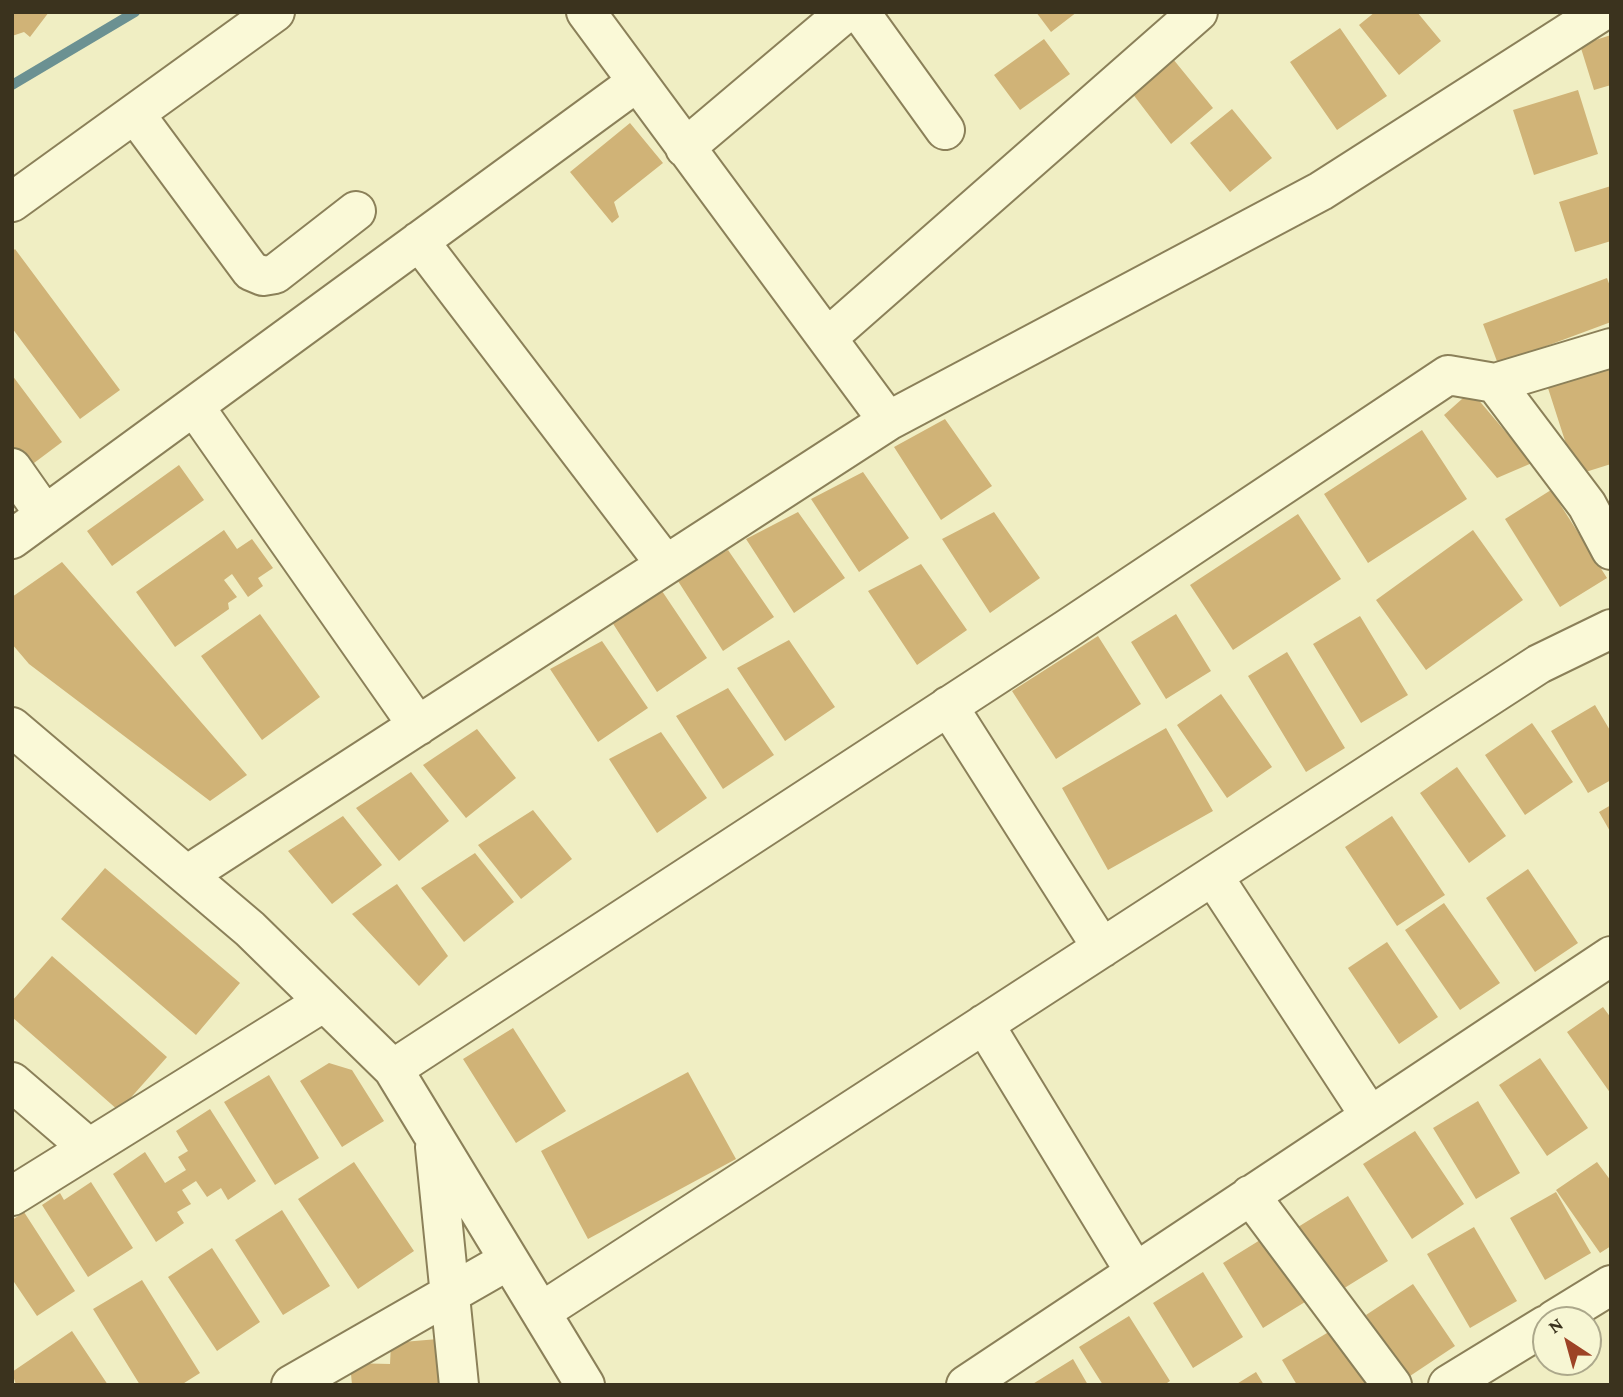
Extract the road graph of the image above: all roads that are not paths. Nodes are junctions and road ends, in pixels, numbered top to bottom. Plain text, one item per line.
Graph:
1 (275, 12) edge
2 (586, 12) edge
3 (846, 12) edge
4 (860, 12) edge
5 (1198, 12) edge
6 (1601, 12) edge
7 (637, 82) junction
8 (135, 114) junction
9 (945, 130) dead end
10 (685, 148) junction
11 (12, 202) edge
12 (356, 211) dead end
13 (419, 241) junction
14 (827, 338) junction
15 (1611, 348) edge
16 (1494, 383) junction
17 (194, 406) junction
18 (888, 421) junction
19 (12, 468) edge
20 (45, 514) junction
21 (12, 539) edge
22 (1611, 550) edge
23 (666, 565) junction
24 (1611, 629) edge
25 (948, 706) junction
26 (418, 726) junction
27 (12, 727) edge
28 (187, 875) junction
29 (1213, 876) junction
30 (1102, 948) junction
31 (1611, 956) edge
32 (324, 1002) junction
33 (984, 1024) junction
34 (393, 1069) junction
35 (12, 1082) edge
36 (1370, 1116) junction
37 (434, 1137) junction
38 (89, 1148) junction
39 (1251, 1195) junction
40 (12, 1196) edge
41 (509, 1260) junction
42 (1135, 1272) junction
43 (1611, 1285) edge
44 (450, 1293) junction
45 (1577, 1306) edge
46 (541, 1312) junction
47 (1532, 1334) edge
48 (303, 1381) edge
49 (459, 1385) edge
50 (586, 1385) edge
51 (966, 1385) edge
52 (1392, 1385) edge
53 (1448, 1385) edge

1 - 8 street
2 - 7 street
3 - 10 street
4 - 9 street
5 - 14 street
6 - 18 street
7 - 10 street
7 - 13 street
8 - 11 street
8 - 12 street
10 - 14 street
13 - 17 street
13 - 23 street
14 - 18 street
15 - 16 street
16 - 22 street
16 - 25 street
17 - 20 street
17 - 26 street
18 - 23 street
19 - 20 street
20 - 21 street
23 - 26 street
24 - 29 street
25 - 30 street
25 - 34 street
26 - 28 street
27 - 28 street
28 - 32 street
29 - 30 street
29 - 36 street
30 - 33 street
31 - 36 street
32 - 34 street
32 - 38 street
33 - 42 street
33 - 46 street
34 - 37 street
35 - 38 street
36 - 39 street
37 - 41 street
37 - 44 street
38 - 40 street
39 - 42 street
39 - 52 street
41 - 44 street
41 - 46 street
42 - 51 street
43 - 45 street
44 - 48 street
44 - 49 street
46 - 50 street
47 - 53 street

